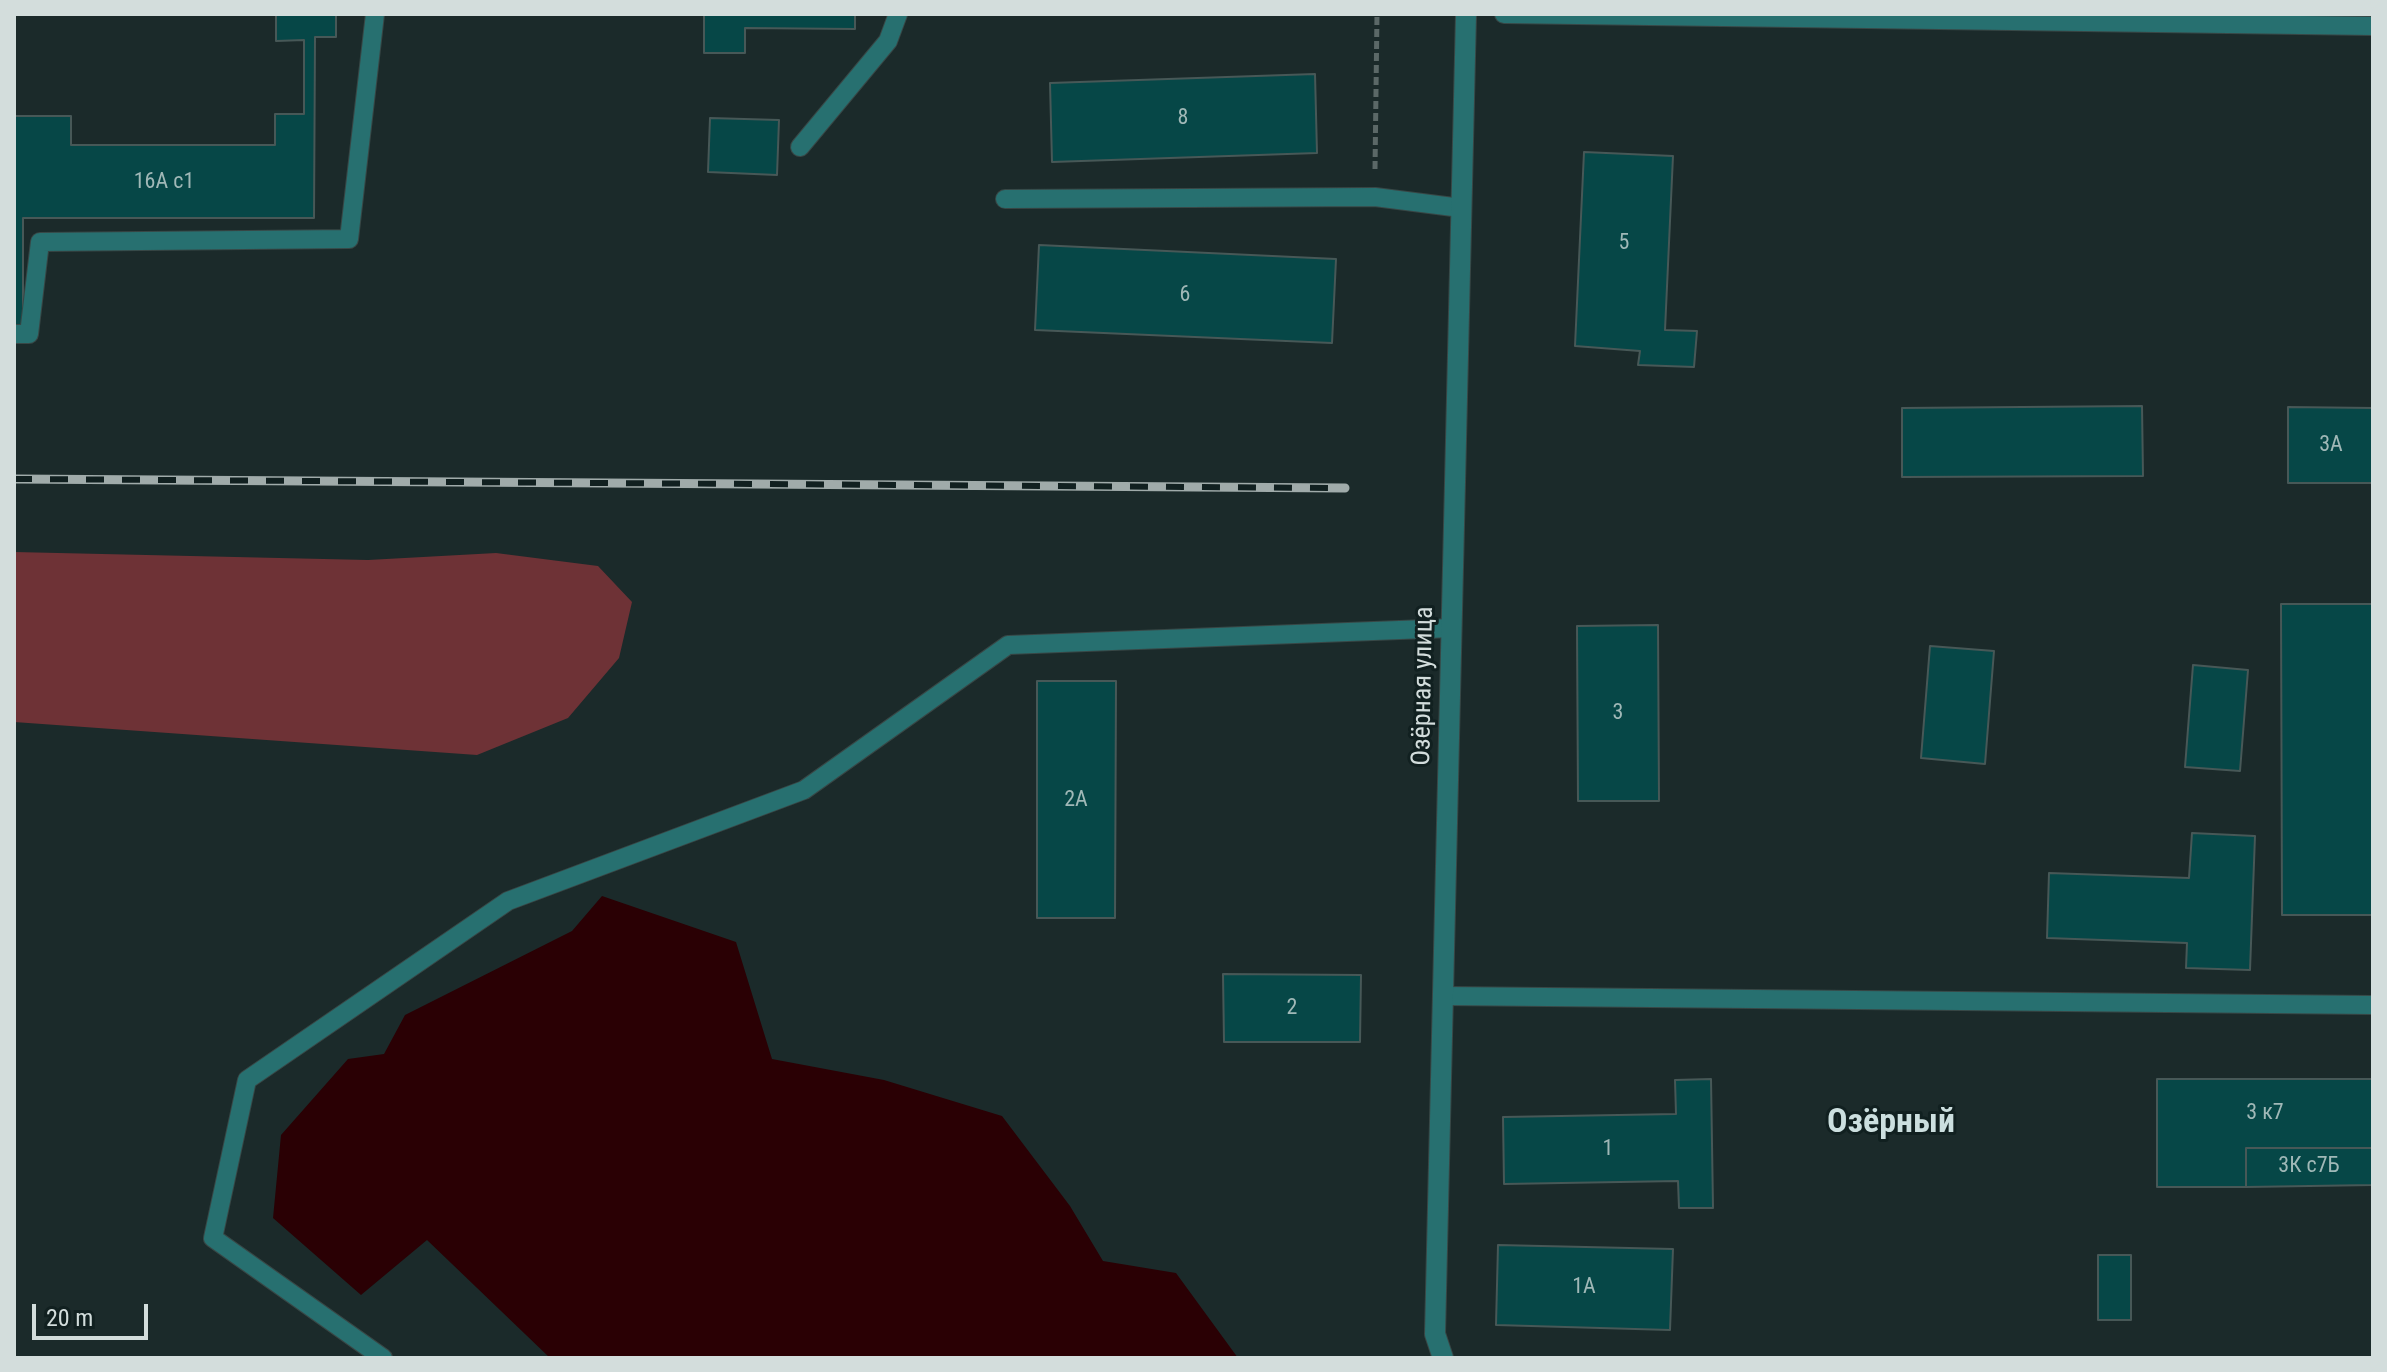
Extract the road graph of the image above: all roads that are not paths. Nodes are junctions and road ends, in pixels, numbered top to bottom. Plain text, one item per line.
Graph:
1 (375, 14) edge
2 (898, 14) edge
3 (1466, 14) edge
4 (1504, 14) edge
5 (2373, 26) edge
6 (800, 147) dead end
7 (1005, 199) dead end
8 (1461, 208) junction
9 (14, 334) edge
10 (1452, 628) junction
11 (1443, 996) junction
12 (2373, 1005) edge
13 (383, 1358) edge
14 (1443, 1358) edge

1 - 9 lane
2 - 6 lane
3 - 8 street, Озёрная улица
4 - 5 lane
7 - 8 lane
8 - 10 street, Озёрная улица
10 - 11 street, Озёрная улица
10 - 13 lane
11 - 12 lane
11 - 14 street, Озёрная улица

